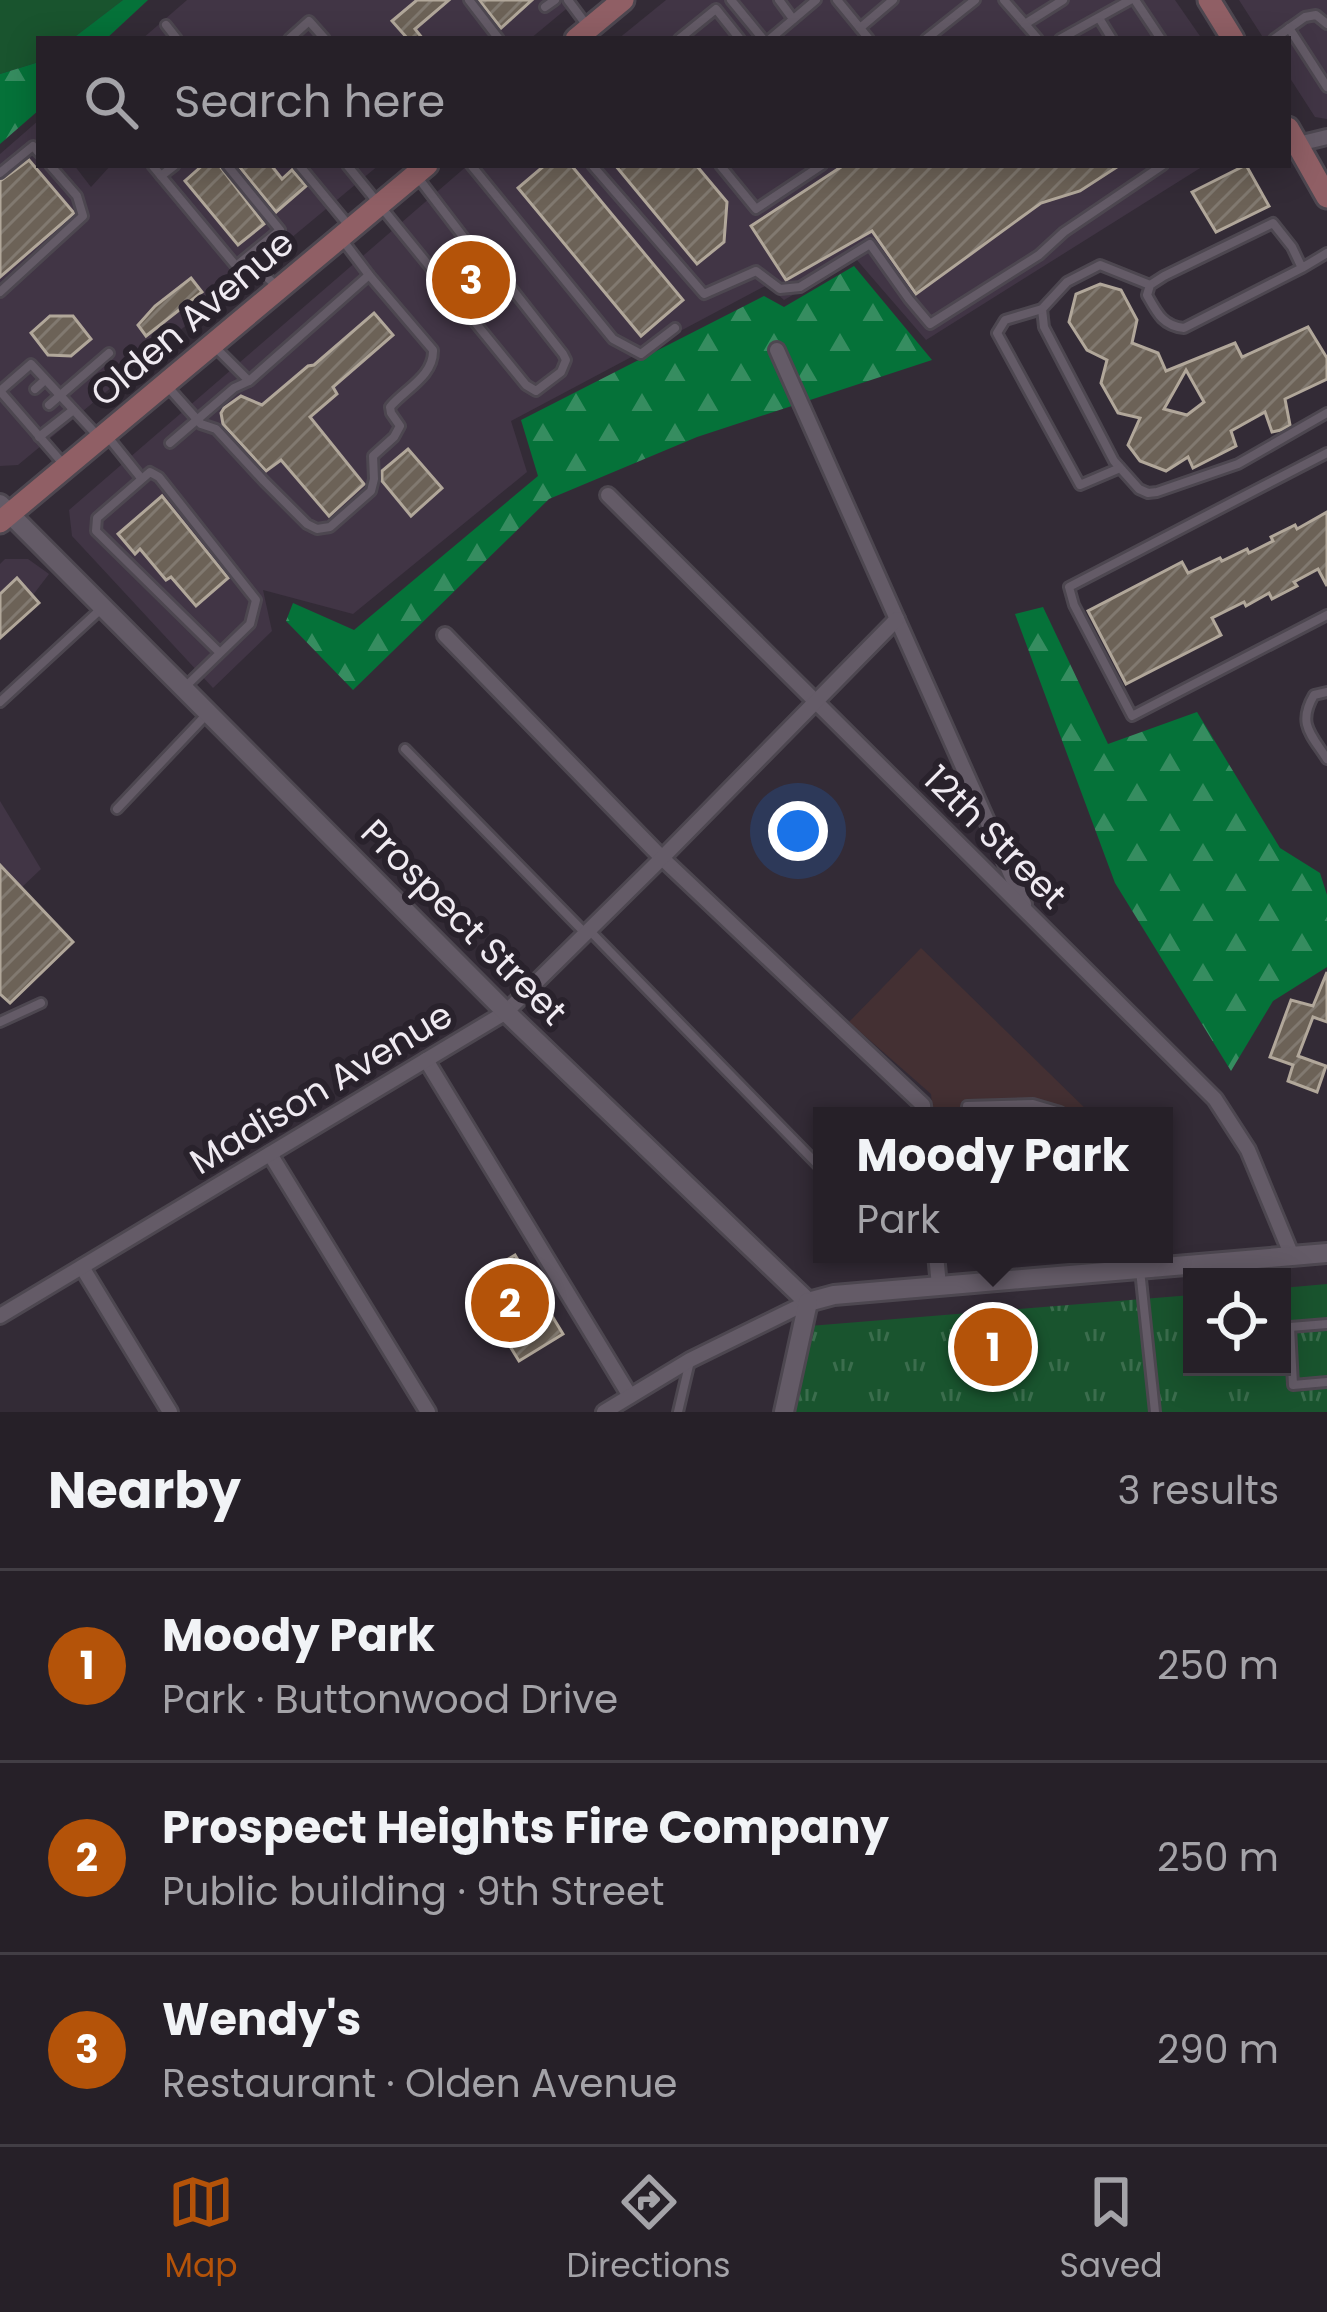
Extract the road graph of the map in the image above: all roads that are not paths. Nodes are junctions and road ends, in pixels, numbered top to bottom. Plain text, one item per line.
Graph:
1 (469, 0) edge
2 (555, 0) edge
3 (568, 0) edge
4 (622, 0) edge
5 (731, 0) edge
6 (778, 0) edge
7 (817, 0) edge
8 (837, 0) edge
9 (893, 0) edge
10 (975, 0) edge
11 (1004, 0) edge
12 (1063, 0) edge
13 (1132, 0) edge
14 (1209, 0) edge
15 (545, 7) dead end
16 (1099, 18) junction
17 (794, 19) junction
18 (1025, 24) junction
19 (1327, 24) edge
20 (166, 25) dead end
21 (860, 28) junction
22 (1289, 28) junction
23 (583, 33) edge
24 (175, 36) edge
25 (292, 36) edge
26 (322, 36) edge
27 (497, 36) edge
28 (683, 36) edge
29 (738, 36) edge
30 (763, 36) edge
31 (770, 36) edge
32 (866, 36) edge
33 (930, 36) edge
34 (1035, 36) edge
35 (1066, 36) edge
36 (1110, 36) edge
37 (1159, 36) edge
38 (1232, 36) edge
39 (1278, 36) edge
40 (1327, 87) edge
41 (1293, 136) edge
42 (1327, 137) edge
43 (36, 150) edge
44 (53, 168) edge
45 (154, 168) edge
46 (171, 168) edge
47 (228, 168) edge
48 (300, 168) edge
49 (350, 168) edge
50 (473, 168) edge
51 (595, 168) edge
52 (722, 168) edge
53 (817, 168) edge
54 (1159, 168) edge
55 (421, 170) edge
56 (0, 173) edge
57 (161, 176) junction
58 (1327, 197) edge
59 (380, 203) junction
60 (346, 232) junction
61 (1327, 254) edge
62 (236, 266) junction
63 (1302, 268) junction
64 (369, 275) junction
65 (1150, 286) junction
66 (279, 288) junction
67 (0, 292) edge
68 (1042, 309) junction
69 (675, 328) dead end
70 (212, 344) junction
71 (777, 350) dead end
72 (109, 353) dead end
73 (45, 380) junction
74 (249, 381) junction
75 (165, 384) junction
76 (35, 389) dead end
77 (0, 391) edge
78 (59, 397) junction
79 (50, 405) dead end
80 (72, 411) junction
81 (1327, 413) edge
82 (197, 420) junction
83 (102, 436) junction
84 (39, 437) junction
85 (170, 443) dead end
86 (1327, 453) edge
87 (67, 467) junction
88 (1120, 468) junction
89 (141, 478) junction
90 (608, 495) dead end
91 (3, 513) edge
92 (103, 607) junction
93 (1327, 615) edge
94 (897, 619) junction
95 (446, 634) dead end
96 (220, 653) junction
97 (184, 688) junction
98 (1327, 692) edge
99 (816, 701) junction
100 (0, 702) edge
101 (208, 713) junction
102 (405, 749) dead end
103 (1327, 759) edge
104 (117, 809) dead end
105 (662, 858) junction
106 (1028, 912) junction
107 (587, 932) junction
108 (41, 1003) dead end
109 (506, 1012) junction
110 (0, 1022) edge
111 (426, 1060) junction
112 (923, 1107) edge
113 (967, 1107) edge
114 (1043, 1107) edge
115 (270, 1154) junction
116 (813, 1159) edge
117 (1327, 1253) edge
118 (1292, 1256) junction
119 (1173, 1258) edge
120 (937, 1263) edge
121 (1154, 1263) edge
122 (82, 1267) junction
123 (1140, 1269) junction
124 (939, 1286) junction
125 (808, 1302) junction
126 (0, 1316) edge
127 (1327, 1324) edge
128 (690, 1360) junction
129 (1327, 1382) edge
130 (630, 1396) junction
131 (170, 1412) edge
132 (428, 1412) edge
133 (604, 1412) edge
134 (678, 1412) edge
135 (784, 1412) edge
136 (1155, 1412) edge

1 - 27 lane
2 - 15 lane
3 - 23 lane
4 - 23 main road
5 - 30 lane
6 - 17 lane
7 - 17 lane
8 - 21 lane
9 - 21 lane
10 - 33 lane
11 - 18 lane
12 - 18 lane
13 - 16 lane
13 - 37 lane
14 - 38 main road
16 - 35 lane
16 - 36 lane
17 - 31 lane
18 - 34 lane
19 - 22 lane
20 - 24 lane
21 - 32 lane
22 - 39 lane
22 - 40 lane
25 - 26 lane
28 - 29 lane
41 - 42 street
41 - 58 main road
43 - 56 lane
44 - 67 lane
45 - 57 lane
46 - 57 lane
47 - 62 lane
48 - 60 lane
49 - 59 lane
50 - 69 lane
51 - 54 lane
52 - 53 lane
55 - 59 main road, Olden Avenue
55 - 59 lane
57 - 62 lane
59 - 60 main road, Olden Avenue
60 - 64 lane
60 - 66 main road, Olden Avenue
61 - 63 lane
62 - 66 lane
63 - 65 lane
63 - 65 lane
64 - 74 lane
64 - 82 lane
65 - 68 lane
66 - 70 main road, Olden Avenue
68 - 88 lane
68 - 88 lane
70 - 74 lane
70 - 75 main road, Olden Avenue
71 - 94 street
72 - 78 lane
73 - 76 lane
73 - 77 lane
73 - 78 lane
74 - 82 lane
75 - 82 lane
75 - 83 main road, Olden Avenue
77 - 84 lane
78 - 79 lane
78 - 80 lane
80 - 83 lane
80 - 84 lane
81 - 88 lane
82 - 85 lane
83 - 87 main road, Olden Avenue
83 - 89 lane
84 - 87 lane
86 - 93 lane
87 - 91 main road, Olden Avenue
89 - 96 lane
89 - 96 lane
90 - 99 street, 12th Street
91 - 92 street, Prospect Street
92 - 97 street, Prospect Street
92 - 100 lane
94 - 99 street, Madison Avenue
94 - 106 street
95 - 105 street
96 - 97 lane
97 - 101 street, Prospect Street
98 - 103 lane
99 - 105 street, Madison Avenue
99 - 106 street, 12th Street
101 - 104 lane
101 - 109 street, Prospect Street
102 - 107 lane
105 - 107 street, Madison Avenue
105 - 112 street
106 - 118 street, 12th Street
107 - 109 street, Madison Avenue
107 - 116 lane
108 - 110 lane
109 - 111 street, Madison Avenue
109 - 125 street, Prospect Street
111 - 115 street, Madison Avenue
111 - 130 street
113 - 114 lane
115 - 122 street, Madison Avenue
115 - 132 street
117 - 118 street
118 - 119 street
120 - 124 street
121 - 123 street
122 - 126 street, Madison Avenue
122 - 131 street
123 - 124 street
123 - 136 lane
124 - 125 street
125 - 128 street
125 - 135 street
127 - 129 lane
128 - 130 street
128 - 134 lane
130 - 133 street

